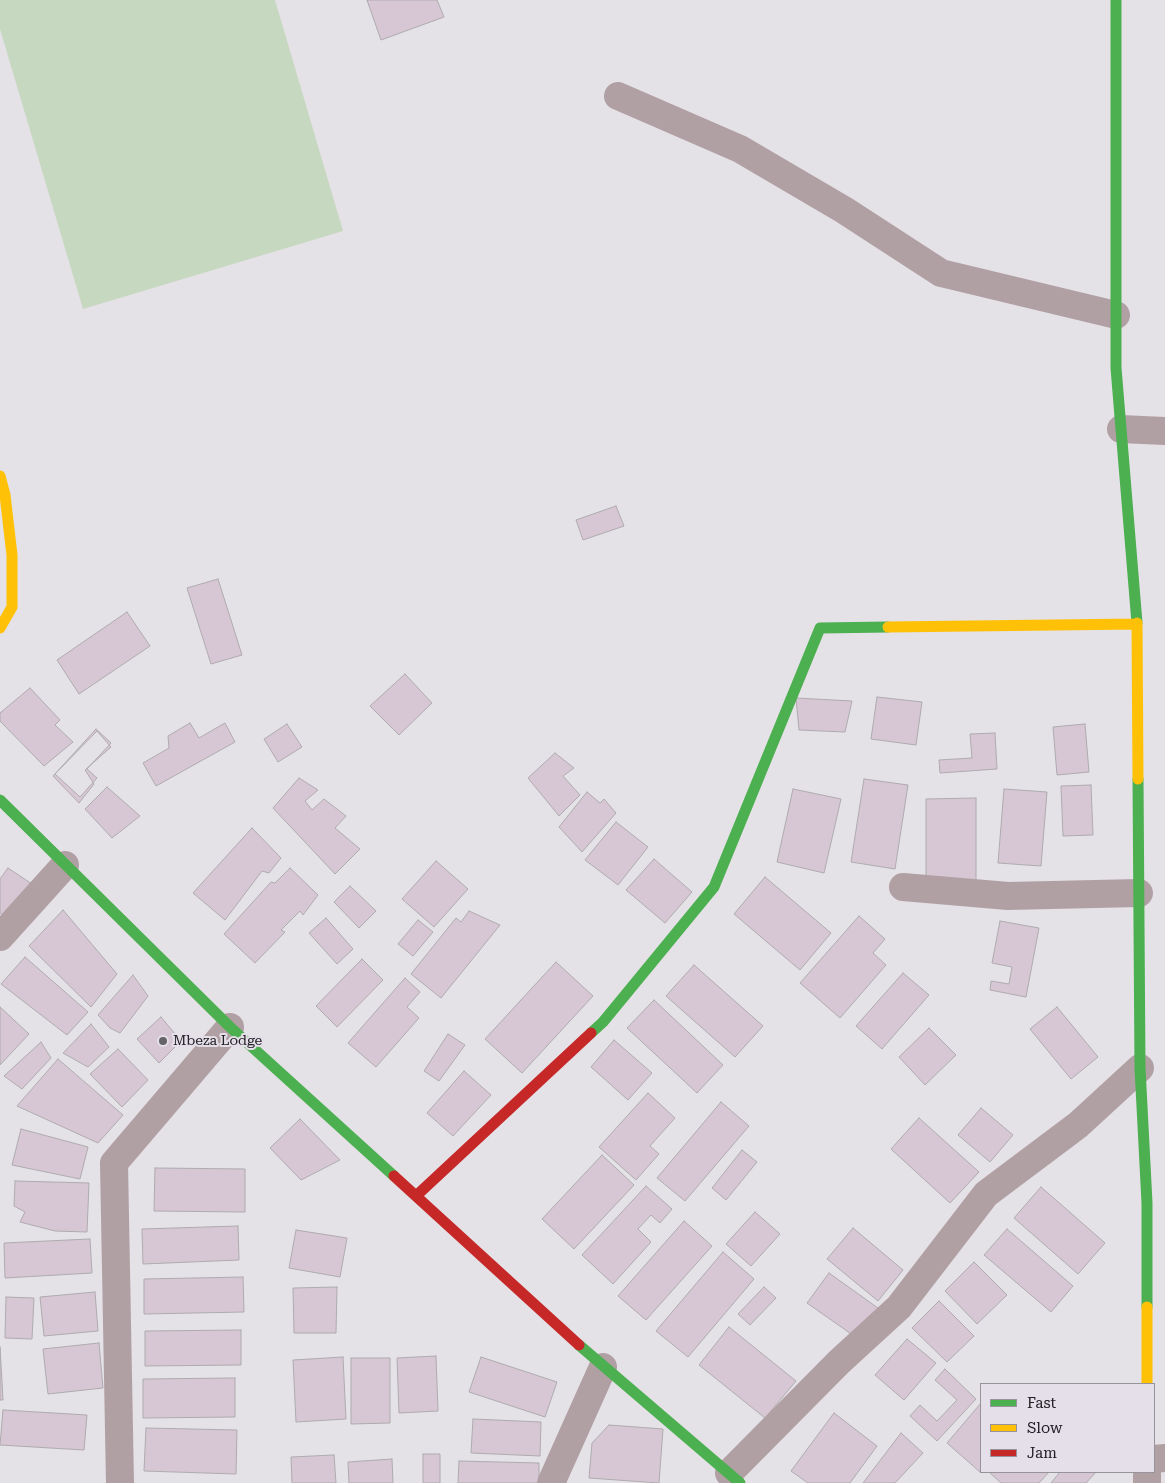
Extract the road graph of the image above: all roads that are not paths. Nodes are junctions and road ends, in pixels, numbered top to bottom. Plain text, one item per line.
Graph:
1 (1116, 0) edge
2 (618, 96) dead end
3 (1116, 315) junction
4 (1121, 429) junction
5 (1165, 431) edge
6 (0, 476) edge
7 (1137, 624) junction
8 (0, 628) edge
9 (0, 800) edge
10 (65, 865) junction
11 (903, 887) dead end
12 (1139, 893) junction
13 (0, 937) edge
14 (230, 1027) junction
15 (1140, 1068) junction
16 (416, 1196) junction
17 (603, 1367) junction
18 (1147, 1383) edge
19 (735, 1478) edge
20 (120, 1483) edge
21 (551, 1483) edge

1 - 3 street
2 - 3 street
3 - 4 street
4 - 5 street
4 - 7 street
6 - 8 street
7 - 12 street
7 - 16 street
9 - 10 street
10 - 13 street
10 - 14 street
11 - 12 street
12 - 15 street
14 - 16 street
14 - 20 street
15 - 18 street
15 - 19 street
16 - 17 street
17 - 19 street
17 - 21 street

